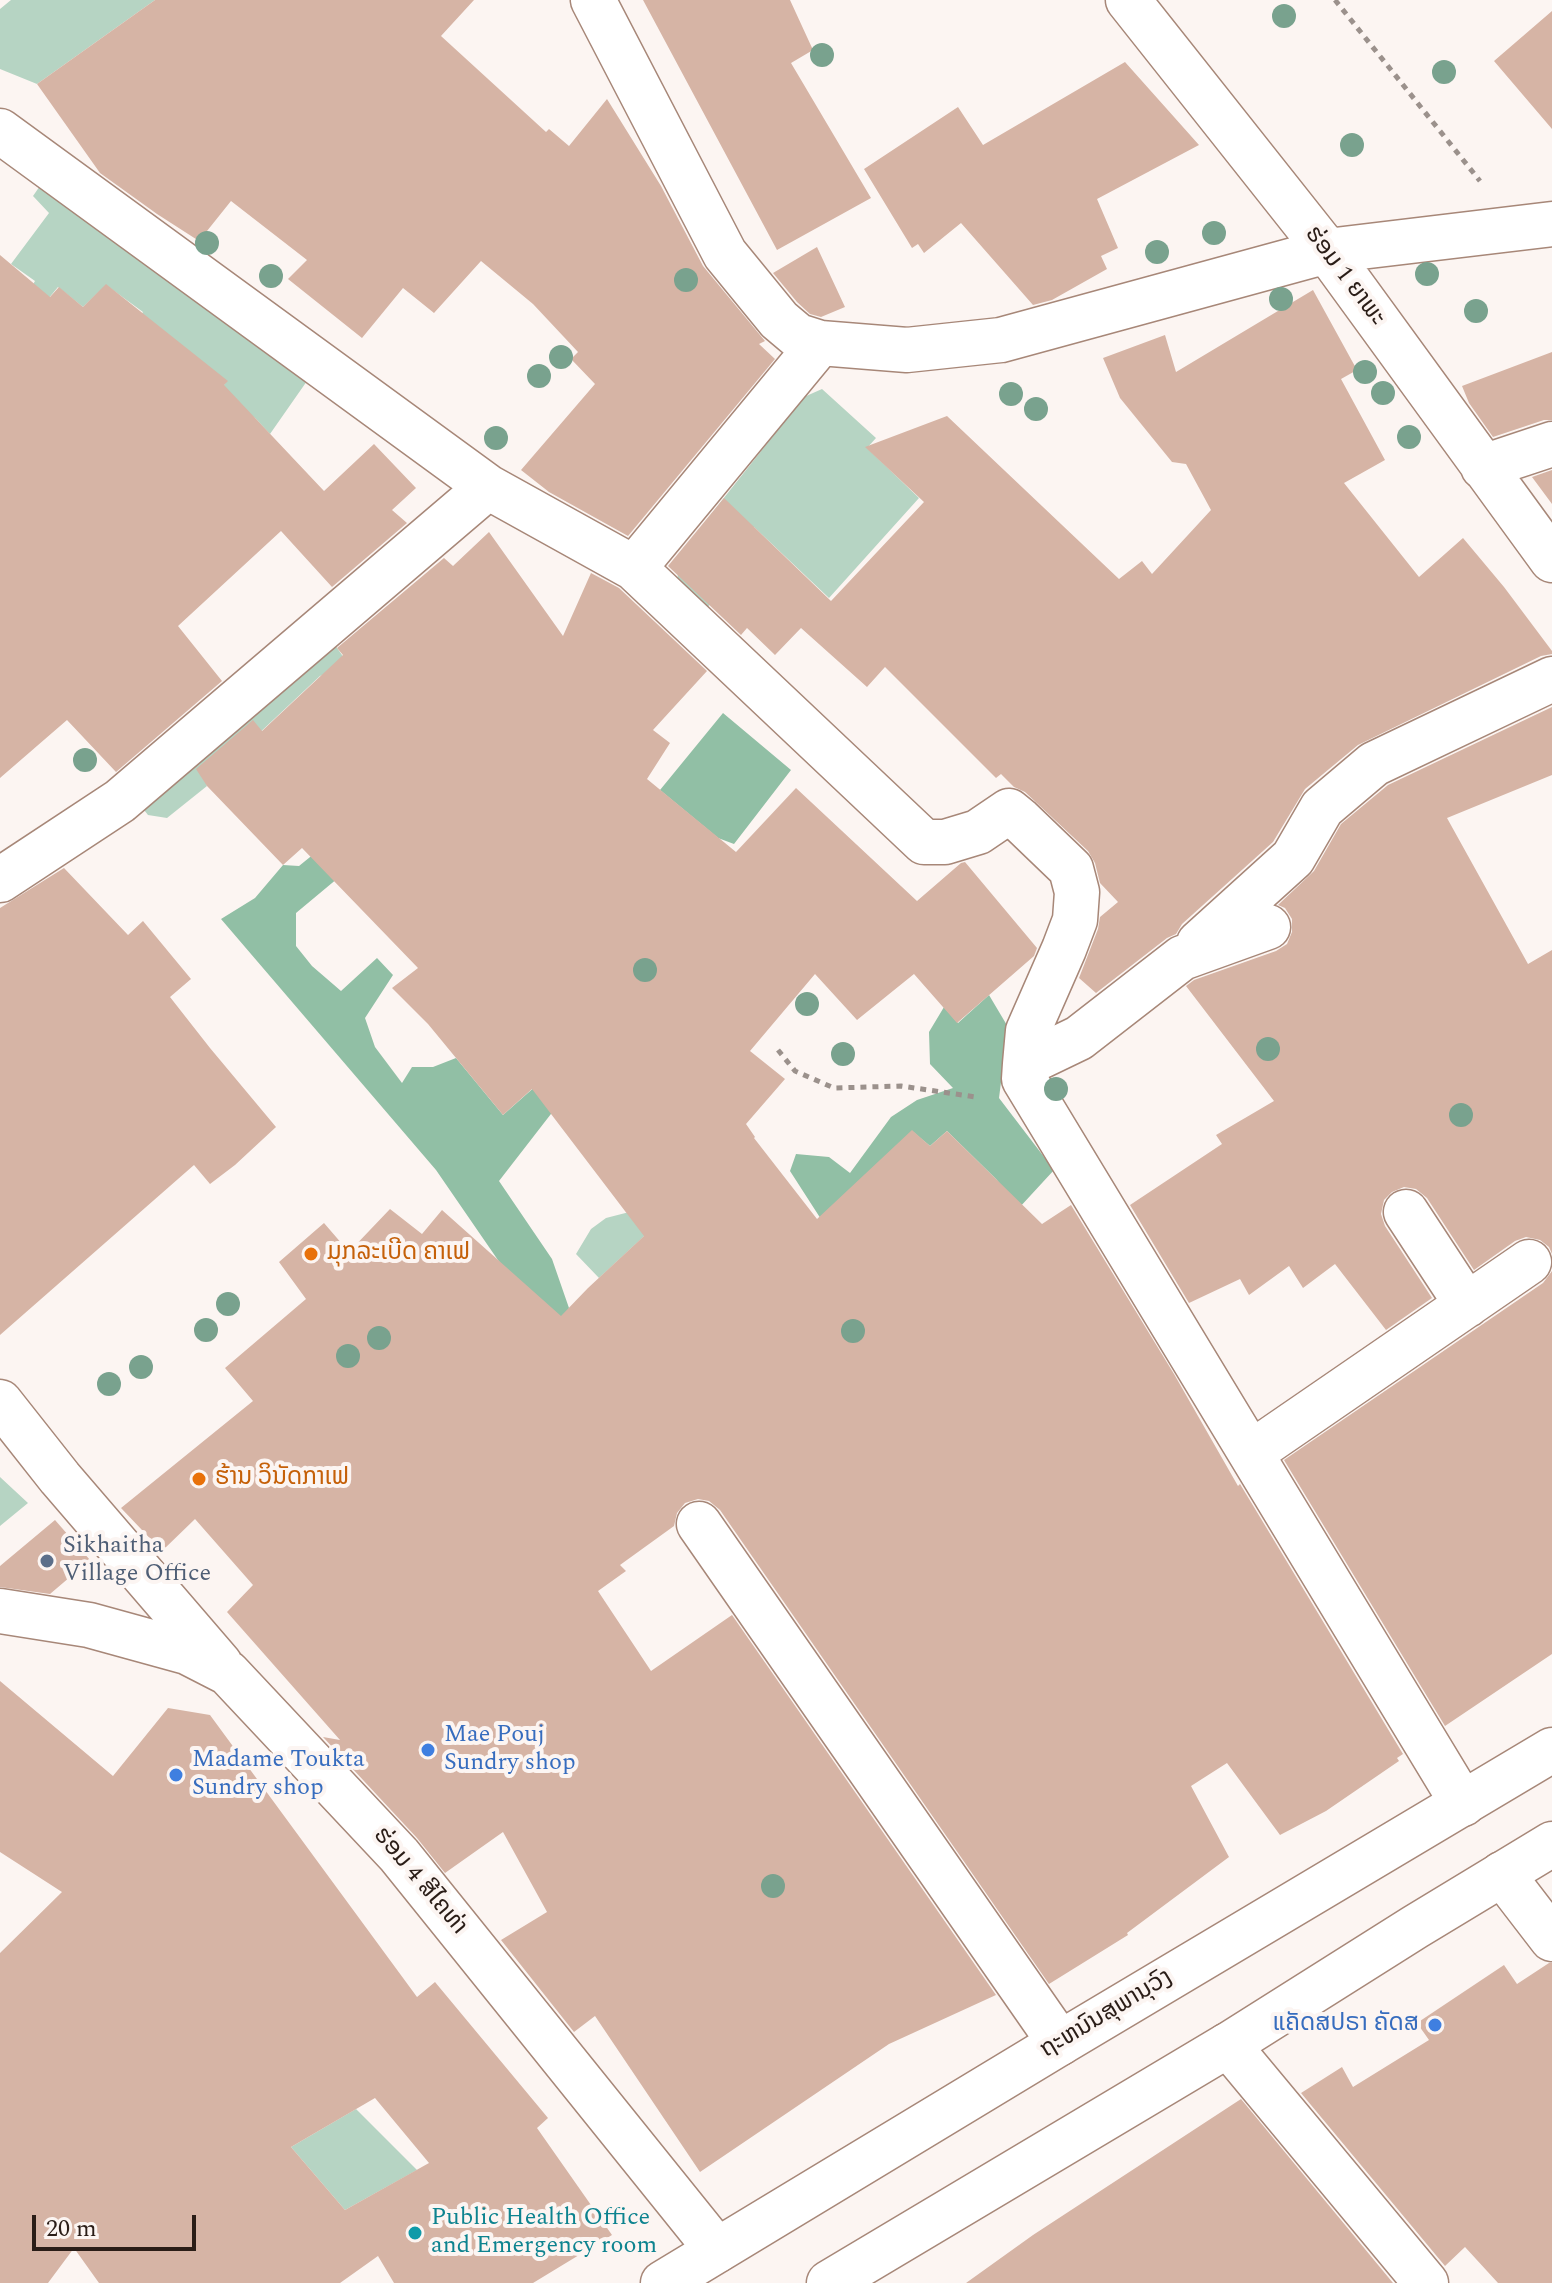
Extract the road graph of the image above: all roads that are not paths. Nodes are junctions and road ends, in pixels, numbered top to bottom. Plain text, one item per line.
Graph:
1 (593, 0) edge
2 (1128, 0) edge
3 (0, 131) edge
4 (1535, 226) edge
5 (1327, 251) junction
6 (820, 343) junction
7 (1552, 444) edge
8 (1483, 467) junction
9 (488, 487) junction
10 (1552, 560) edge
11 (634, 568) junction
12 (1552, 679) edge
13 (0, 880) edge
14 (1268, 927) dead end
15 (1182, 958) junction
16 (1025, 1064) junction
17 (1406, 1212) dead end
18 (1529, 1262) dead end
19 (1467, 1305) junction
20 (0, 1402) edge
21 (1251, 1453) junction
22 (699, 1524) dead end
23 (0, 1611) edge
24 (228, 1673) junction
25 (1552, 1750) edge
26 (1463, 1804) junction
27 (1552, 1844) edge
28 (1502, 1874) junction
29 (1552, 1939) edge
30 (1060, 2043) junction
31 (1228, 2045) junction
32 (717, 2250) junction
33 (663, 2283) edge
34 (829, 2283) edge
35 (1426, 2283) edge

1 - 6 main road
2 - 5 main road, ຮ່ອມ 1 ຍາພະ
3 - 9 main road
4 - 5 main road
5 - 6 main road
5 - 8 main road, ຮ່ອມ 1 ຍາພະ
6 - 11 main road
7 - 8 main road
8 - 10 main road, ຮ່ອມ 1 ຍາພະ
9 - 11 main road
9 - 13 main road
11 - 16 main road
12 - 15 main road
14 - 15 main road
15 - 16 main road
16 - 21 main road
17 - 19 main road
18 - 19 main road
19 - 21 main road
20 - 24 main road
21 - 26 main road
22 - 30 main road
23 - 24 main road, ຮ່ອມ 4 ສີໄຄທ່າ
24 - 32 main road, ຮ່ອມ 4 ສີໄຄທ່າ
25 - 26 main road, ຖະຫນົນສຸພານຸວົງ
26 - 30 main road, ຖະຫນົນສຸພານຸວົງ
27 - 28 main road
28 - 29 main road
28 - 31 main road
30 - 32 main road, ຖະຫນົນສຸພານຸວົງ
31 - 34 main road
31 - 35 main road
32 - 33 main road, ຖະຫນົນສຸພານຸວົງ

